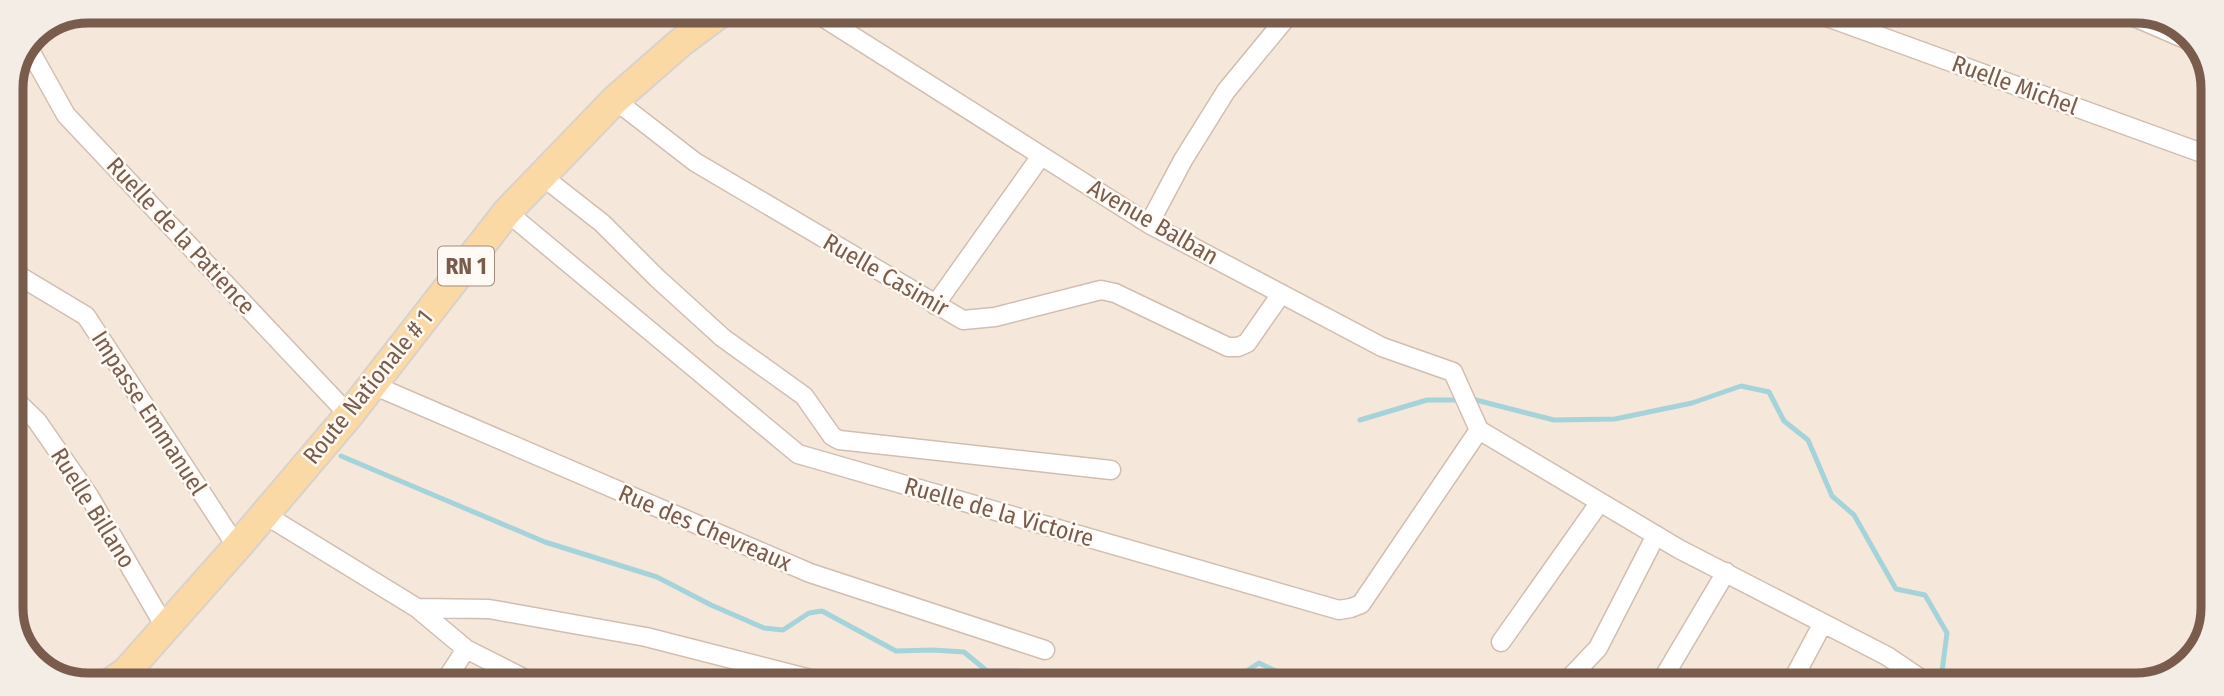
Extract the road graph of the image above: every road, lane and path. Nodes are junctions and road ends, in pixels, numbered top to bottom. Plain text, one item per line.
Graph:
1 (707, 23) edge
2 (832, 23) edge
3 (1282, 23) edge
4 (1843, 23) edge
5 (2153, 25) edge
6 (2172, 33) edge
7 (32, 55) edge
8 (615, 100) junction
9 (2201, 154) edge
10 (1041, 156) junction
11 (542, 176) junction
12 (507, 212) junction
13 (1149, 224) junction
14 (23, 279) edge
15 (1281, 294) junction
16 (935, 305) junction
17 (373, 385) junction
18 (23, 408) edge
19 (349, 415) junction
20 (1479, 430) junction
21 (1111, 470) dead end
22 (1600, 502) junction
23 (264, 514) junction
24 (1656, 535) junction
25 (237, 547) junction
26 (1726, 572) junction
27 (417, 608) junction
28 (1823, 623) junction
29 (165, 627) junction
30 (1501, 642) dead end
31 (466, 649) junction
32 (1045, 650) dead end
33 (125, 673) edge
34 (450, 673) edge
35 (513, 673) edge
36 (787, 673) edge
37 (1574, 673) edge
38 (1666, 673) edge
39 (1796, 673) edge
40 (1911, 673) edge

1 - 8 main road, Route Nationale # 1 / RN 1
2 - 10 street, Avenue Balban
3 - 13 street
4 - 9 street, Ruelle Michel
5 - 6 street
7 - 19 street, Ruelle de la Patience
8 - 11 main road, Route Nationale # 1 / RN 1
8 - 16 street, Ruelle Casimir
10 - 13 street, Avenue Balban
10 - 16 street
11 - 12 main road, Route Nationale # 1 / RN 1
11 - 21 street
12 - 17 main road, Route Nationale # 1 / RN 1
12 - 20 street, Ruelle de la Victoire
13 - 15 street, Avenue Balban
14 - 25 street, Impasse Emmanuel
15 - 16 street, Ruelle Casimir
15 - 20 street, Avenue Balban
17 - 19 main road, Route Nationale # 1 / RN 1
17 - 32 street, Rue des Chevreaux
18 - 29 street, Ruelle Billano
19 - 23 main road, Route Nationale # 1 / RN 1
20 - 22 street
22 - 24 street
22 - 30 street
23 - 25 main road, Route Nationale # 1 / RN 1
23 - 27 street
24 - 26 street
24 - 37 street
25 - 29 main road, Route Nationale # 1 / RN 1
26 - 28 street
26 - 38 street
27 - 31 street
27 - 36 street
28 - 39 street
28 - 40 street
29 - 33 main road, Route Nationale # 1 / RN 1
31 - 34 street
31 - 35 street

